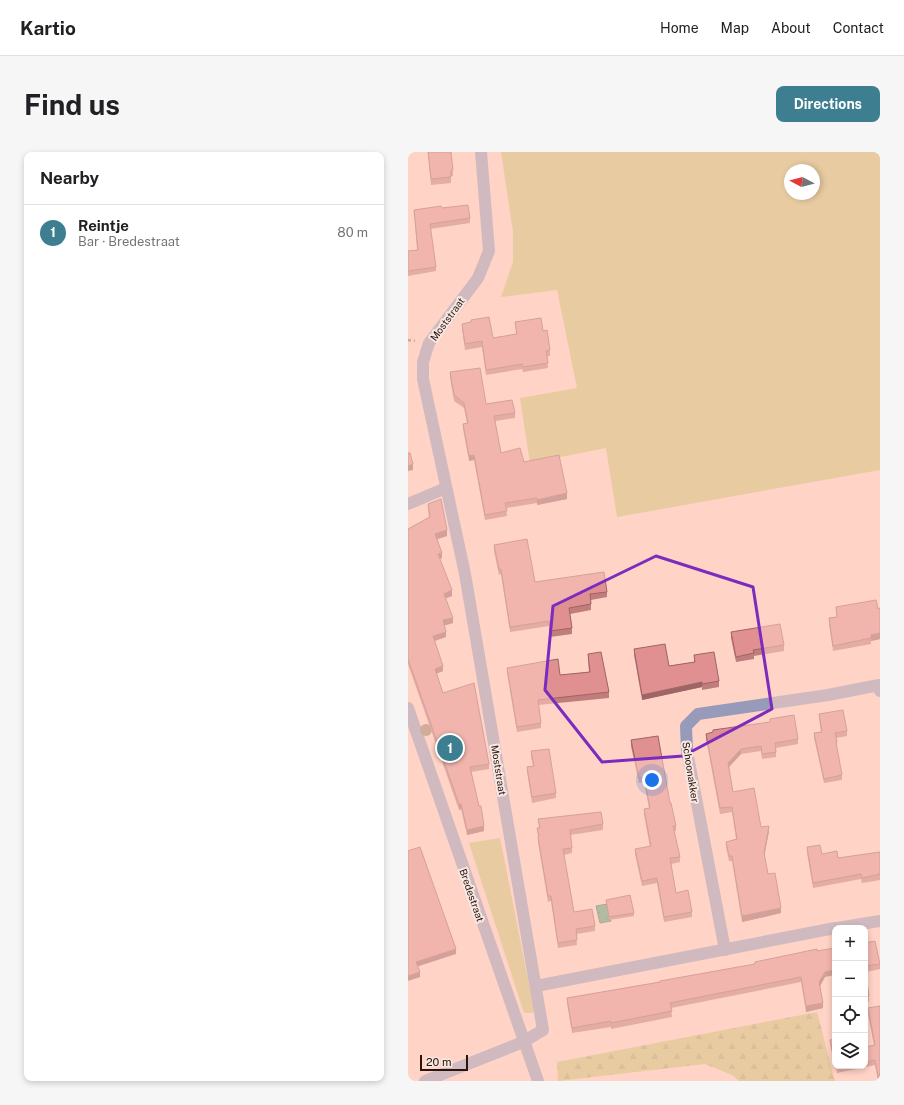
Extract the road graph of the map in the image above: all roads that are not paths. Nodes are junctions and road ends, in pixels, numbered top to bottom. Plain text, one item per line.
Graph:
1 (481, 152) edge
2 (446, 488) junction
3 (408, 504) edge
4 (880, 691) edge
5 (408, 708) edge
6 (880, 921) edge
7 (855, 925) edge
8 (832, 929) edge
9 (724, 950) junction
10 (536, 986) junction
11 (523, 1042) junction
12 (425, 1081) edge
13 (538, 1081) edge

1 - 2 street, Moststraat
2 - 3 street
2 - 10 street, Moststraat
4 - 9 street, Schoonakker
5 - 11 street, Bredestraat
6 - 7 street
8 - 9 street
9 - 10 street
10 - 11 street, Moststraat
11 - 12 street
11 - 13 street, Bredestraat

